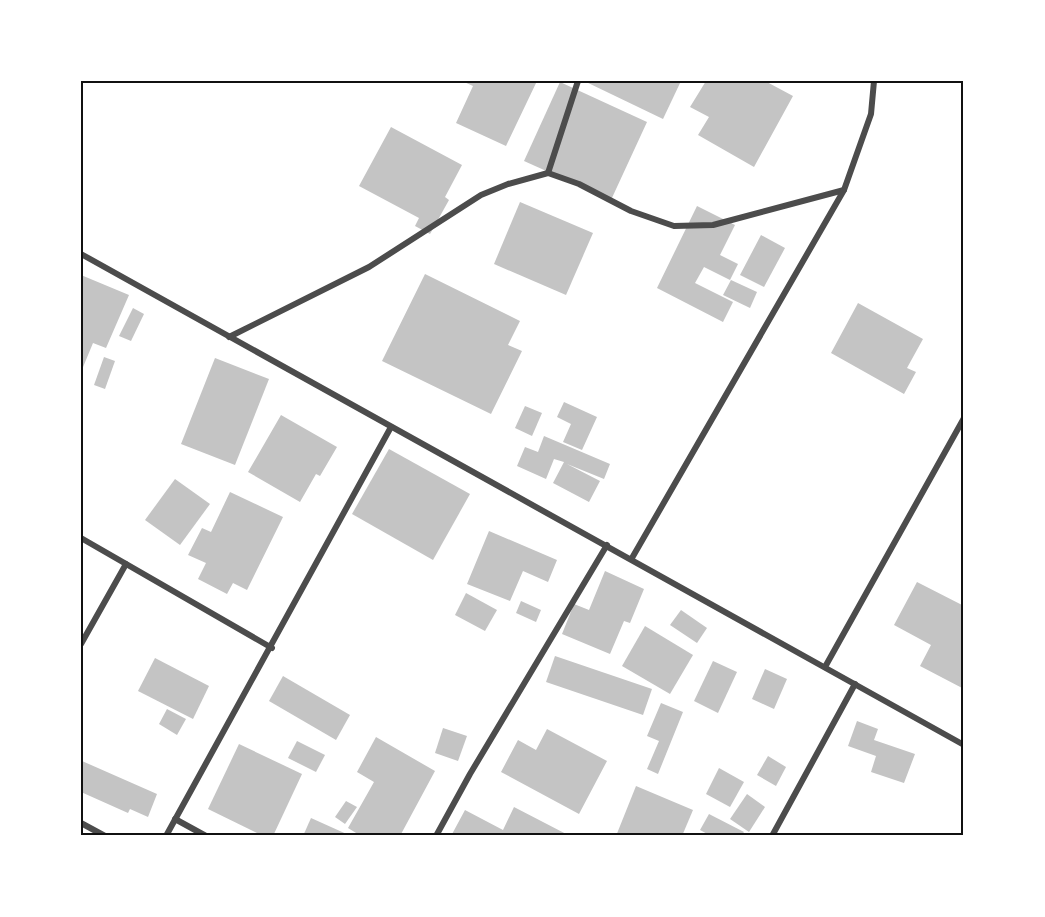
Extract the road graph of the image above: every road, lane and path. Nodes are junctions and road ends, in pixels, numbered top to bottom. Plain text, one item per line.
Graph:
1 (578, 81) edge
2 (874, 81) edge
3 (548, 173) junction
4 (844, 190) junction
5 (81, 254) edge
6 (229, 337) junction
7 (964, 418) edge
8 (391, 428) junction
9 (81, 538) edge
10 (607, 545) junction
11 (632, 558) junction
12 (126, 564) junction
13 (81, 644) edge
14 (272, 648) junction
15 (825, 667) junction
16 (855, 684) junction
17 (964, 745) edge
18 (175, 819) junction
19 (81, 823) edge
20 (105, 836) edge
21 (166, 836) edge
22 (206, 836) edge
23 (436, 836) edge
24 (772, 836) edge

1 - 3 street
2 - 4 street
3 - 4 street
3 - 6 street
4 - 11 street
5 - 6 street
6 - 8 street
7 - 15 street
8 - 10 street
8 - 14 street
9 - 12 street
10 - 11 street
10 - 23 street
11 - 15 street
12 - 13 street
12 - 14 street
14 - 18 street
15 - 16 street
16 - 17 street
16 - 24 street
18 - 21 street
18 - 22 street
19 - 20 street

